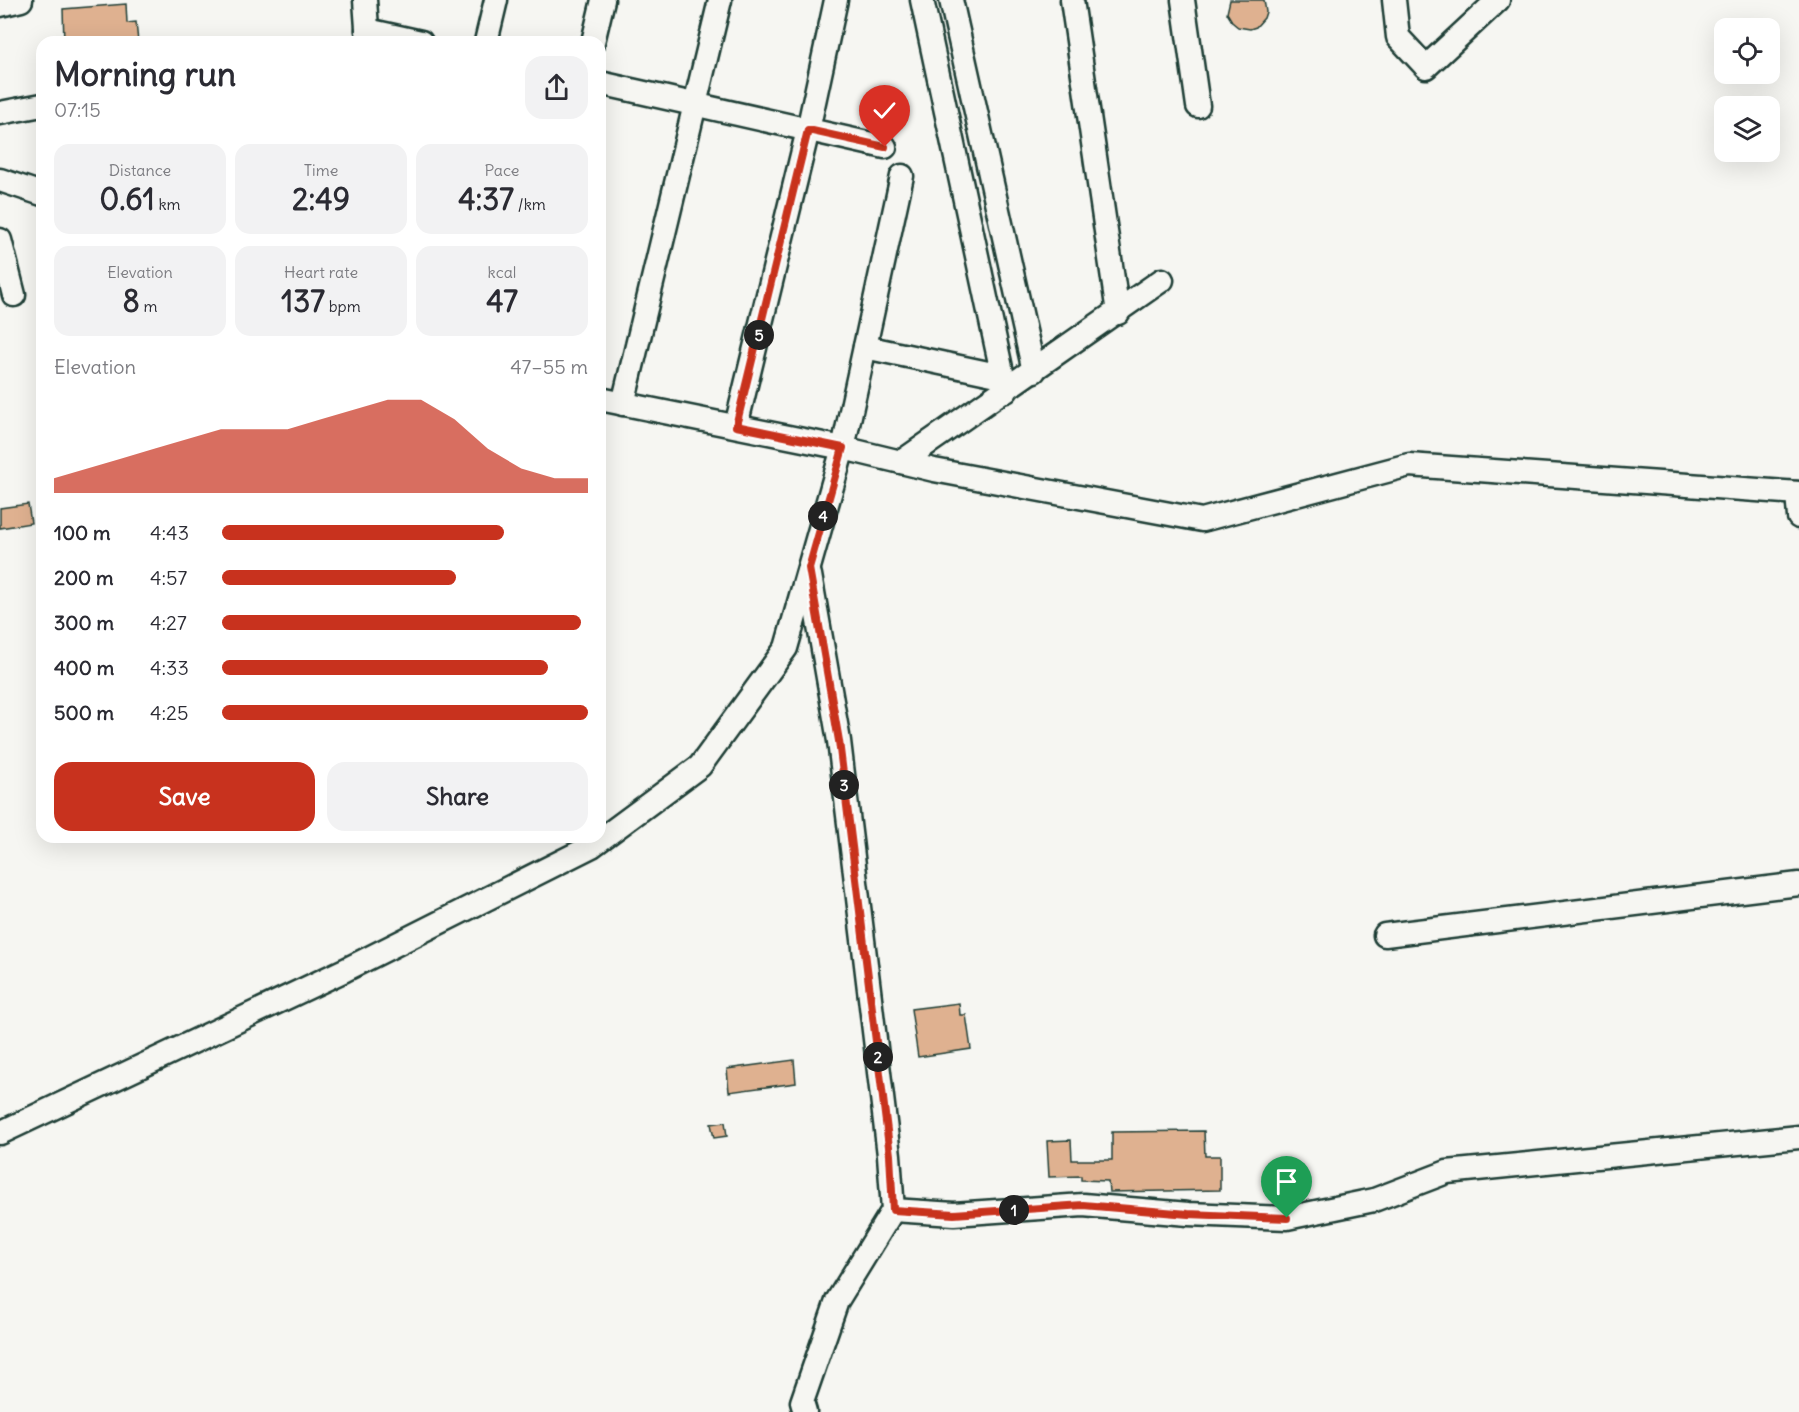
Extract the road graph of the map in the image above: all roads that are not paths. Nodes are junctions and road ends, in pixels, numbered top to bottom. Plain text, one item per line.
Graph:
1 (21, 0) edge
2 (365, 0) edge
3 (496, 0) edge
4 (603, 0) edge
5 (720, 0) edge
6 (836, 0) edge
7 (922, 0) edge
8 (951, 0) edge
9 (1072, 0) edge
10 (1183, 0) edge
11 (1394, 0) edge
12 (1498, 0) edge
13 (0, 5) edge
14 (367, 36) edge
15 (487, 36) edge
16 (594, 36) edge
17 (606, 84) edge
18 (695, 104) junction
19 (36, 106) edge
20 (1198, 106) dead end
21 (0, 114) edge
22 (808, 130) junction
23 (885, 147) dead end
24 (902, 176) dead end
25 (0, 180) edge
26 (36, 192) edge
27 (0, 240) edge
28 (1162, 280) dead end
29 (15, 295) dead end
30 (1118, 313) junction
31 (865, 347) junction
32 (1034, 371) junction
33 (1004, 384) junction
34 (606, 400) edge
35 (623, 404) junction
36 (736, 426) junction
37 (843, 448) junction
38 (901, 462) junction
39 (1798, 493) edge
40 (1799, 517) edge
41 (809, 568) junction
42 (606, 836) edge
43 (596, 843) edge
44 (1799, 884) edge
45 (1385, 935) dead end
46 (0, 1133) edge
47 (1799, 1137) edge
48 (893, 1210) junction
49 (805, 1412) edge

1 - 13 street
2 - 14 street
3 - 15 street
4 - 16 street
5 - 18 street
6 - 22 street
7 - 33 street
8 - 32 street
9 - 30 street
10 - 20 street
11 - 12 street
17 - 18 street
18 - 22 street
18 - 35 street
19 - 21 street
22 - 23 street
22 - 36 street
24 - 31 street
25 - 26 street
27 - 29 street
28 - 30 street
30 - 32 street
31 - 33 street
31 - 37 street
32 - 33 street
33 - 38 street
34 - 35 street
35 - 36 street
36 - 37 street
37 - 38 street
37 - 41 street
38 - 39 street
39 - 40 street
41 - 42 street
41 - 48 street
43 - 46 street
44 - 45 street
47 - 48 street
48 - 49 street

